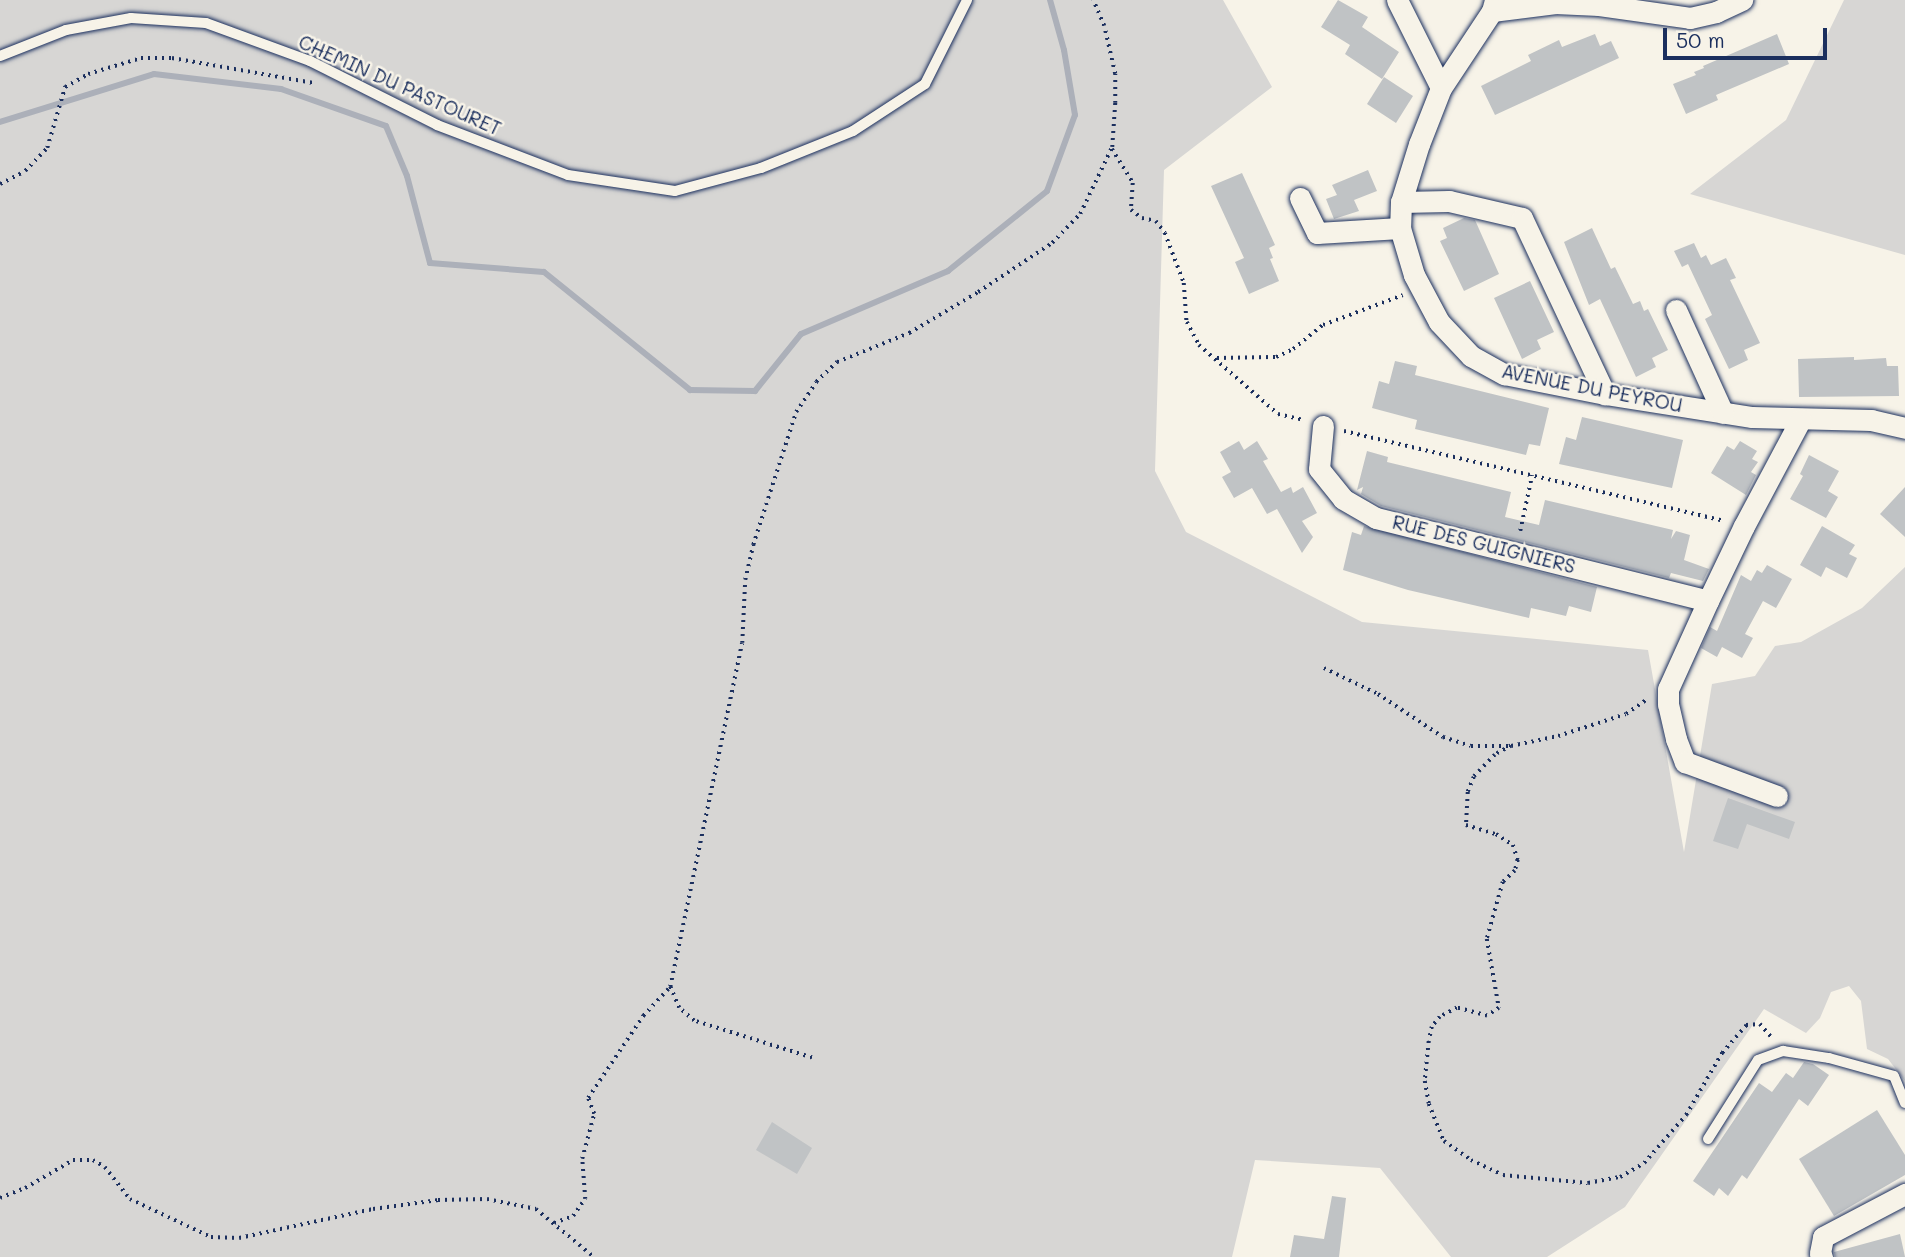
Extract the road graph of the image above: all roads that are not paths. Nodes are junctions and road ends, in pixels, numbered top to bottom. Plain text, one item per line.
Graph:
1 (967, 0) edge
2 (1396, 0) edge
3 (1742, 0) edge
4 (1494, 6) edge
5 (0, 56) edge
6 (1441, 88) junction
7 (1300, 198) dead end
8 (1401, 202) junction
9 (1400, 228) junction
10 (1676, 310) dead end
11 (1605, 394) junction
12 (1723, 413) junction
13 (1801, 419) junction
14 (1323, 426) road end
15 (1905, 428) edge
16 (1708, 601) junction
17 (1777, 796) dead end
18 (1905, 1103) edge
19 (1708, 1139) dead end
20 (1905, 1194) edge
21 (1822, 1257) edge

1 - 5 lane, CHEMIN DU PASTOURET
2 - 6 street
3 - 4 street
4 - 6 street, AVENUE DU PEYROU
6 - 8 street, AVENUE DU PEYROU
7 - 9 street
8 - 9 street, AVENUE DU PEYROU
8 - 11 street
9 - 11 street, AVENUE DU PEYROU
10 - 12 street
11 - 12 street, AVENUE DU PEYROU
12 - 13 street, AVENUE DU PEYROU
13 - 15 street, AVENUE DU PEYROU
13 - 16 street
14 - 16 street, RUE DES GUIGNIERS
16 - 17 street
18 - 19 lane
20 - 21 street

